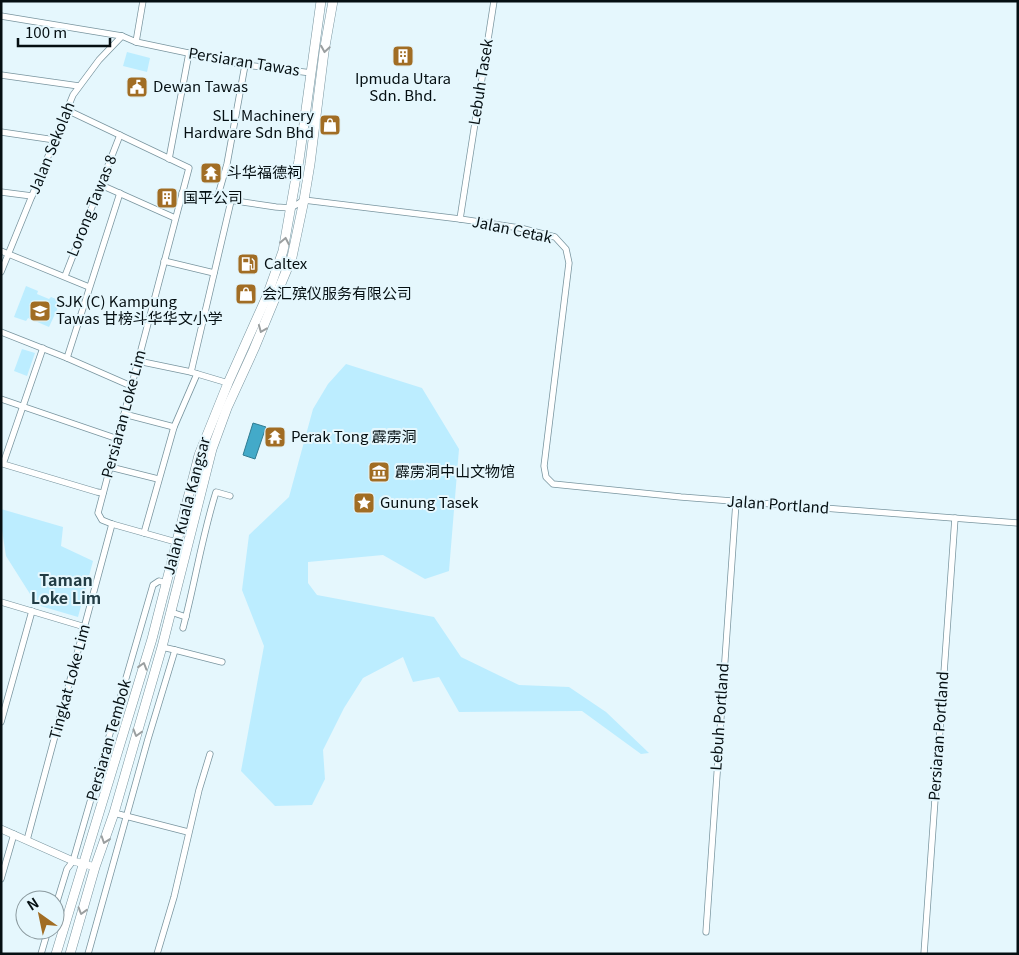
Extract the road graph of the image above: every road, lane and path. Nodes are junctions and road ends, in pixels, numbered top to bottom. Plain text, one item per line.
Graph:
1 (144, 1) edge
2 (321, 1) edge
3 (332, 1) edge
4 (494, 1) edge
5 (1, 16) edge
6 (122, 36) junction
7 (136, 42) junction
8 (189, 53) junction
9 (246, 65) junction
10 (312, 73) junction
11 (1, 74) edge
12 (79, 86) junction
13 (67, 110) junction
14 (1, 132) edge
15 (120, 135) junction
16 (55, 140) junction
17 (169, 158) junction
18 (101, 184) junction
19 (1, 192) edge
20 (120, 193) junction
21 (182, 193) junction
22 (32, 196) junction
23 (217, 199) junction
24 (304, 200) junction
25 (231, 201) junction
26 (292, 208) junction
27 (175, 218) junction
28 (460, 219) junction
29 (1, 251) edge
30 (9, 253) junction
31 (164, 261) junction
32 (1, 272) edge
33 (214, 273) junction
34 (64, 276) junction
35 (89, 287) junction
36 (1, 332) edge
37 (43, 348) junction
38 (68, 358) junction
39 (138, 361) junction
40 (194, 373) junction
41 (228, 383) junction
42 (131, 386) junction
43 (1, 399) edge
44 (23, 406) junction
45 (124, 414) junction
46 (174, 426) junction
47 (118, 439) junction
48 (2, 464) edge
49 (110, 467) junction
50 (545, 472) joint
51 (158, 479) junction
52 (103, 493) junction
53 (230, 496) dead end
54 (736, 502) junction
55 (196, 513) junction
56 (208, 516) junction
57 (955, 518) junction
58 (1018, 523) edge
59 (112, 524) junction
60 (144, 533) junction
61 (176, 542) junction
62 (166, 583) junction
63 (1, 602) edge
64 (32, 611) junction
65 (171, 612) junction
66 (186, 617) junction
67 (85, 627) junction
68 (183, 628) dead end
69 (162, 647) junction
70 (175, 650) junction
71 (222, 662) dead end
72 (1, 722) edge
73 (210, 754) dead end
74 (114, 813) junction
75 (126, 816) junction
76 (1, 829) edge
77 (188, 832) junction
78 (14, 834) junction
79 (28, 840) junction
80 (78, 862) junction
81 (95, 868) junction
82 (1, 879) edge
83 (61, 890) edge
84 (706, 932) dead end
85 (45, 940) edge
86 (41, 954) edge
87 (56, 954) edge
88 (70, 954) edge
89 (88, 954) edge
90 (157, 954) edge
91 (924, 954) edge

1 - 7 street
2 - 10 highway, Jalan Kuala Kangsar
3 -> 24 highway, Jalan Kuala Kangsar
4 - 28 street, Lebuh Tasek
5 - 6 street, Persiaran Tawas
6 - 7 street, Persiaran Tawas
6 - 12 street, Jalan Sekolah
7 - 8 street, Persiaran Tawas
8 - 9 street, Persiaran Tawas
8 - 17 street
9 - 10 street, Persiaran Tawas
9 - 23 street
10 - 26 highway, Jalan Kuala Kangsar
11 - 12 street
12 - 13 street, Jalan Sekolah
13 - 15 street
13 - 16 street, Jalan Sekolah
14 - 16 street
15 - 17 street
15 - 18 street, Lorong Tawas 8
16 - 22 street, Jalan Sekolah
17 - 21 street, Persiaran Loke Lim
18 - 20 street
18 - 34 street, Lorong Tawas 8
19 - 22 street
20 - 27 street
20 - 35 street
21 - 23 street
21 - 27 street, Persiaran Loke Lim
22 - 30 street, Jalan Sekolah
23 - 25 street
24 - 26 street
24 - 28 street, Jalan Cetak
24 -> 55 highway, Jalan Kuala Kangsar
25 - 26 street
25 - 33 street
41 -> 26 highway, Jalan Kuala Kangsar
27 - 31 street, Persiaran Loke Lim
28 - 50 street, Jalan Cetak
29 - 30 street
30 - 32 street, Jalan Sekolah
30 - 34 street
31 - 33 street
31 - 39 street, Persiaran Loke Lim
33 - 40 street
34 - 35 street
35 - 38 street
36 - 37 street
37 - 38 street
37 - 44 street
38 - 42 street
39 - 40 street
39 - 42 street, Persiaran Loke Lim
40 - 41 street
40 - 46 street
41 - 61 highway, Jalan Kuala Kangsar
42 - 45 street, Persiaran Loke Lim
43 - 44 street
44 - 47 street
44 - 48 street
45 - 46 street
45 - 47 street, Persiaran Loke Lim
46 - 51 street
47 - 49 street, Persiaran Loke Lim
48 - 52 street
49 - 51 street
49 - 52 street, Persiaran Loke Lim
50 - 54 street, Jalan Portland
51 - 60 street
52 - 59 street, Persiaran Loke Lim
53 - 56 street
54 - 57 street, Jalan Portland
54 - 84 street, Lebuh Portland
55 - 56 street
55 - 65 highway, Jalan Kuala Kangsar
56 - 66 street
57 - 58 street, Jalan Portland
57 - 91 street, Persiaran Portland
59 - 60 street
59 - 67 street, Tingkat Loke Lim
60 - 61 street
61 - 62 highway, Jalan Kuala Kangsar
80 -> 62 highway, Jalan Kuala Kangsar
62 - 80 street, Persiaran Tembok
63 - 64 street
64 - 67 street
64 - 72 street
65 - 66 street
65 - 69 highway, Jalan Kuala Kangsar
66 - 68 street
67 - 79 street, Tingkat Loke Lim
69 - 70 street
69 -> 74 highway, Jalan Kuala Kangsar
70 - 71 street
70 - 75 street
73 - 77 street
74 - 75 street
74 -> 81 highway, Jalan Kuala Kangsar
75 - 77 street
75 - 89 street
76 - 78 street
77 - 90 street
78 - 79 street
78 - 82 street
79 - 80 street
80 - 81 street
80 - 83 street, Persiaran Tembok
80 - 87 highway, Jalan Kuala Kangsar
81 -> 88 highway, Jalan Kuala Kangsar
85 - 86 street

